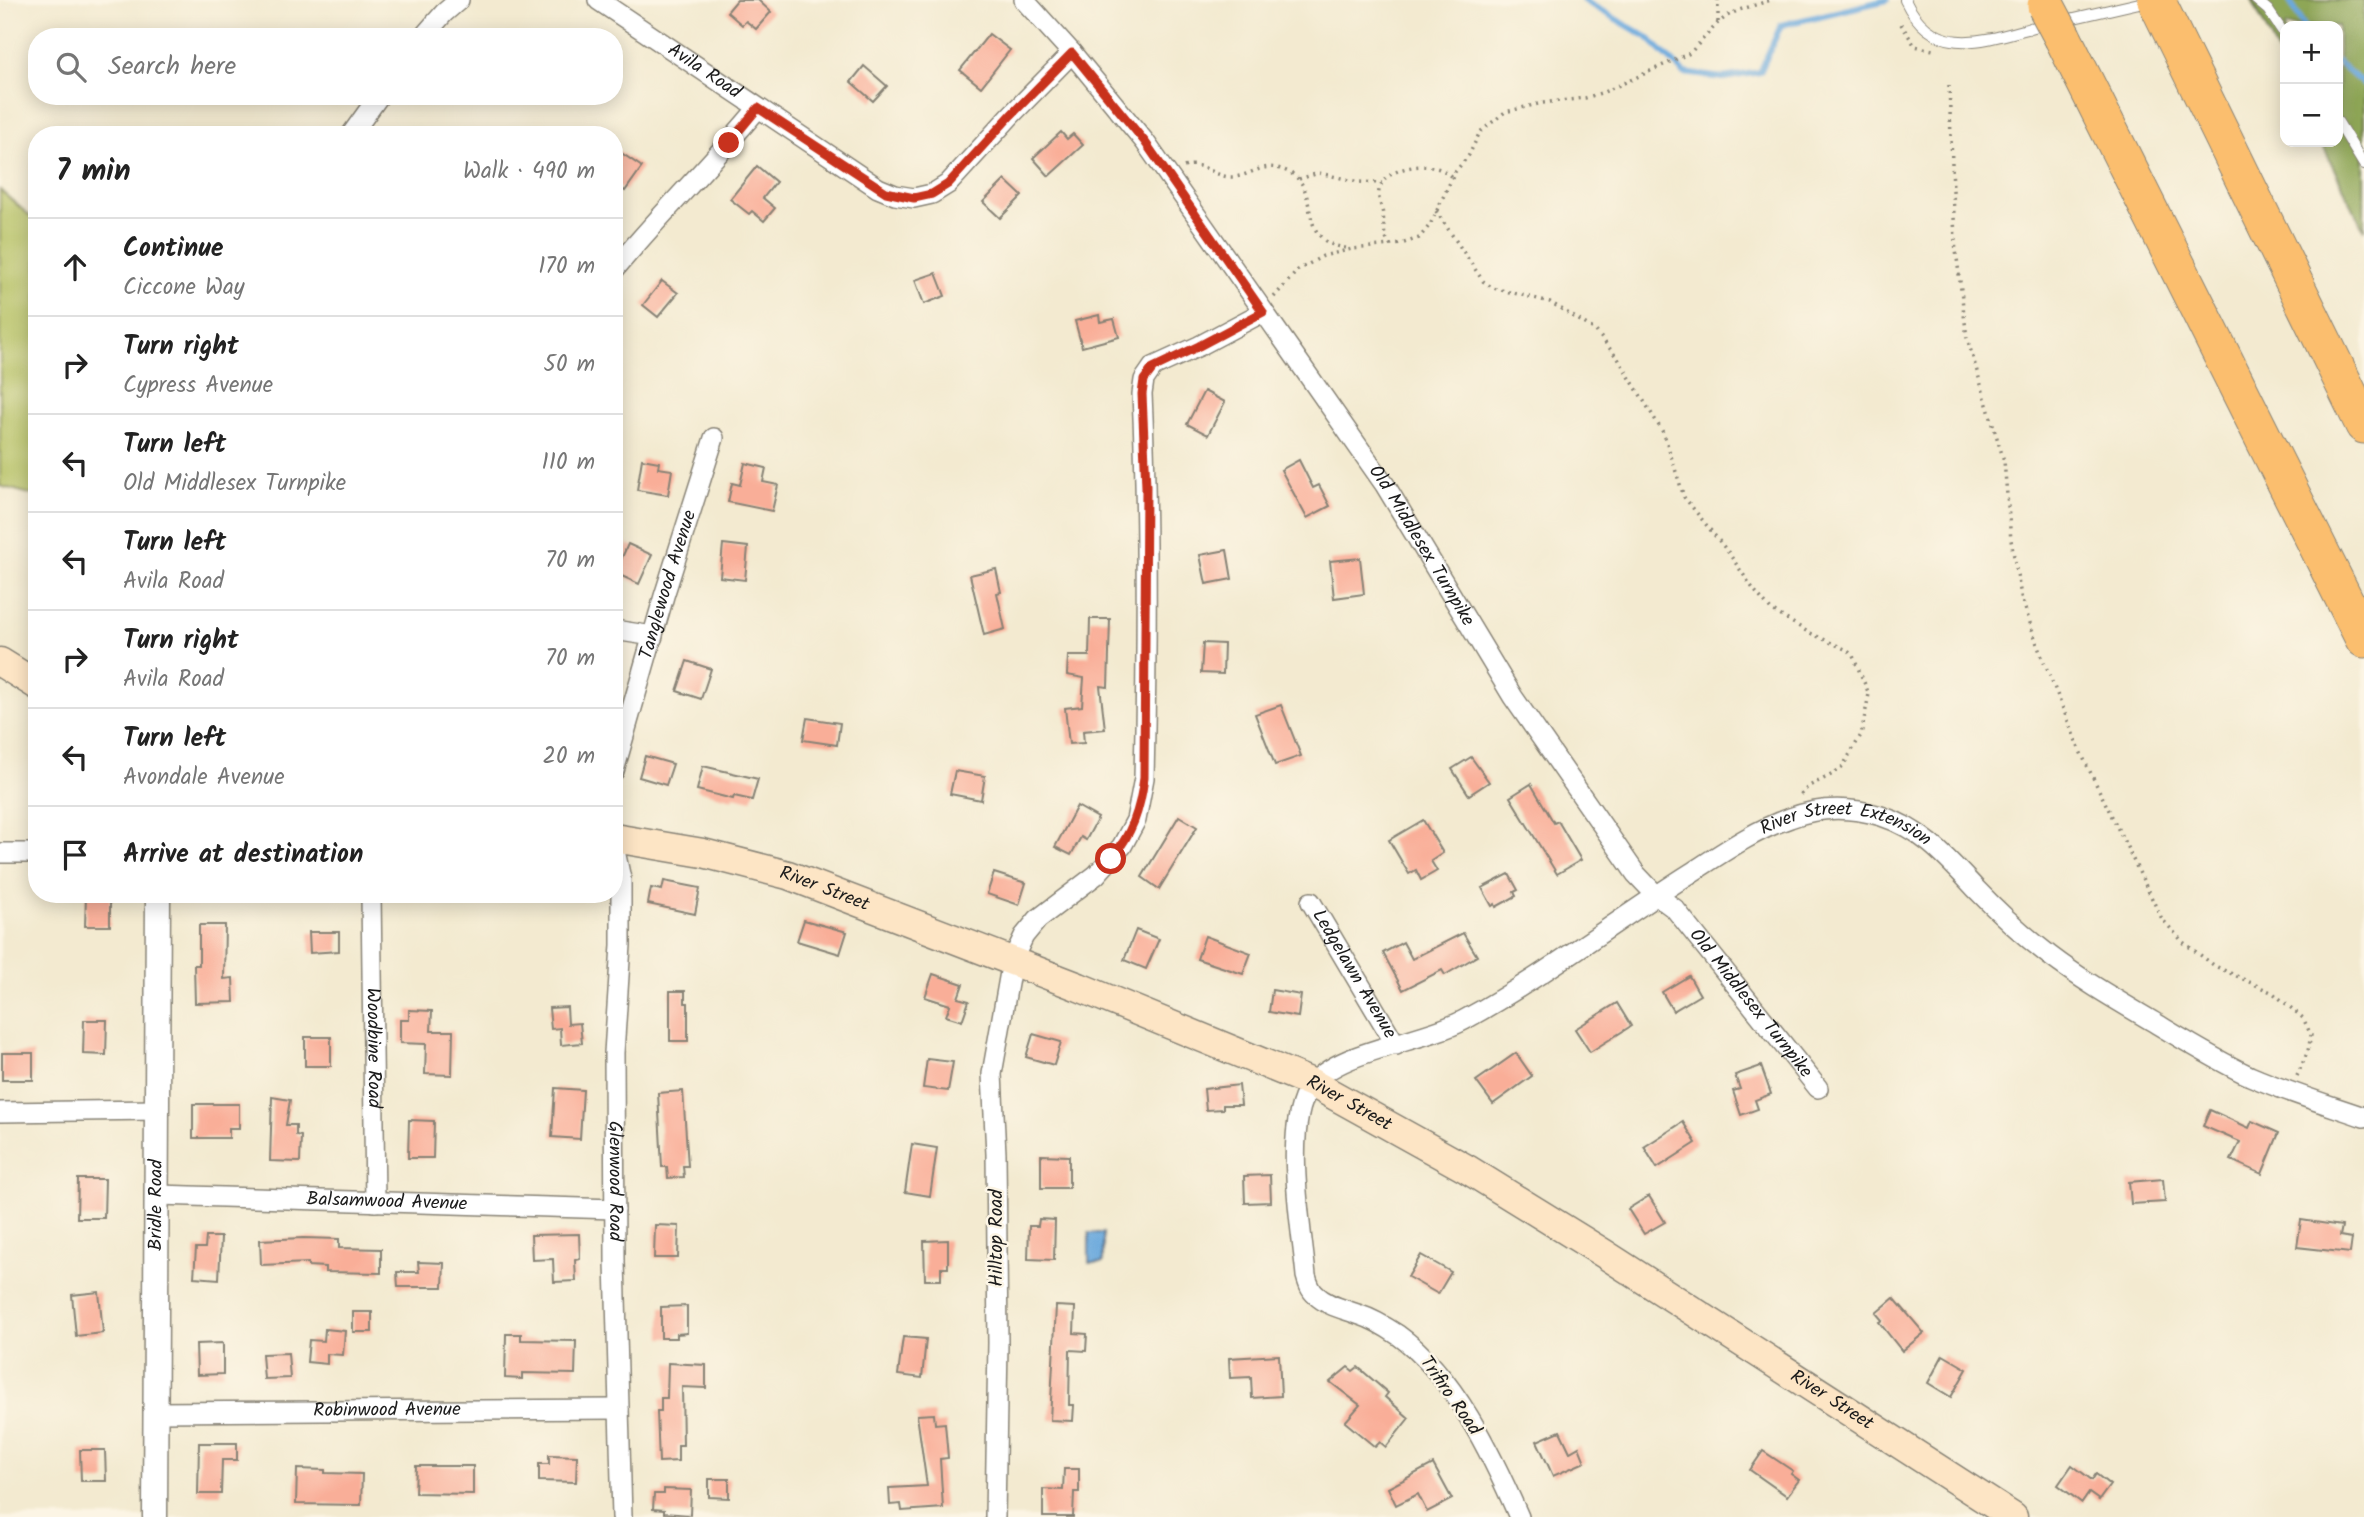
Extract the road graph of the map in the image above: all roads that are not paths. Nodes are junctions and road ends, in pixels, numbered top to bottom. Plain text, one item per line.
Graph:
1 (459, 0) edge
2 (598, 0) edge
3 (1024, 0) edge
4 (1905, 0) edge
5 (2257, 0) edge
6 (2045, 3) edge
7 (2157, 5) edge
8 (431, 28) edge
9 (2280, 28) edge
10 (1072, 53) junction
11 (373, 105) edge
12 (758, 108) junction
13 (357, 126) edge
14 (2343, 130) edge
15 (2364, 165) edge
16 (623, 259) edge
17 (1263, 312) junction
18 (2364, 425) edge
19 (714, 438) dead end
20 (623, 631) edge
21 (653, 636) junction
22 (2364, 639) edge
23 (0, 662) edge
24 (28, 679) edge
25 (623, 740) edge
26 (623, 840) edge
27 (0, 853) edge
28 (28, 853) edge
29 (1656, 895) junction
30 (1311, 902) dead end
31 (158, 903) edge
32 (371, 903) edge
33 (621, 903) edge
34 (1012, 961) junction
35 (1396, 1045) junction
36 (1312, 1083) junction
37 (1818, 1088) dead end
38 (158, 1110) junction
39 (0, 1112) edge
40 (2364, 1117) edge
41 (158, 1195) junction
42 (375, 1202) junction
43 (615, 1209) junction
44 (619, 1409) junction
45 (156, 1412) junction
46 (155, 1517) edge
47 (622, 1517) edge
48 (995, 1517) edge
49 (1519, 1517) edge
50 (2013, 1517) edge

1 - 8 street
2 - 12 street, Avila Road
3 - 10 street, Old Middlesex Turnpike
4 - 7 lane
5 - 9 lane
6 - 22 highway, bridge
7 - 18 highway
10 - 12 street, Avila Road
10 - 17 street, Old Middlesex Turnpike
11 - 13 street
12 - 16 street
14 - 15 lane
17 - 29 street, Old Middlesex Turnpike
17 - 34 street, Hilltop Road
19 - 21 street, Tanglewood Avenue
20 - 21 street
21 - 25 street, Tanglewood Avenue
23 - 24 main road
26 - 34 main road, River Street
27 - 28 street
29 - 35 street, River Street Extension
29 - 37 street, Old Middlesex Turnpike
29 - 40 street, River Street Extension
30 - 35 street, Ledgelawn Avenue
31 - 38 street, Bridle Road
32 - 42 street, Woodbine Road
33 - 43 street, Glenwood Road
34 - 36 main road, River Street
34 - 48 street, Hilltop Road
35 - 36 street, River Street Extension
36 - 49 street, Trifiro Road
36 - 50 main road, River Street
38 - 39 street
38 - 41 street, Bridle Road
41 - 42 street, Balsamwood Avenue
41 - 45 street, Bridle Road
42 - 43 street, Balsamwood Avenue
43 - 44 street, Glenwood Road
44 - 45 street, Robinwood Avenue
44 - 47 street, Glenwood Road
45 - 46 street, Bridle Road

